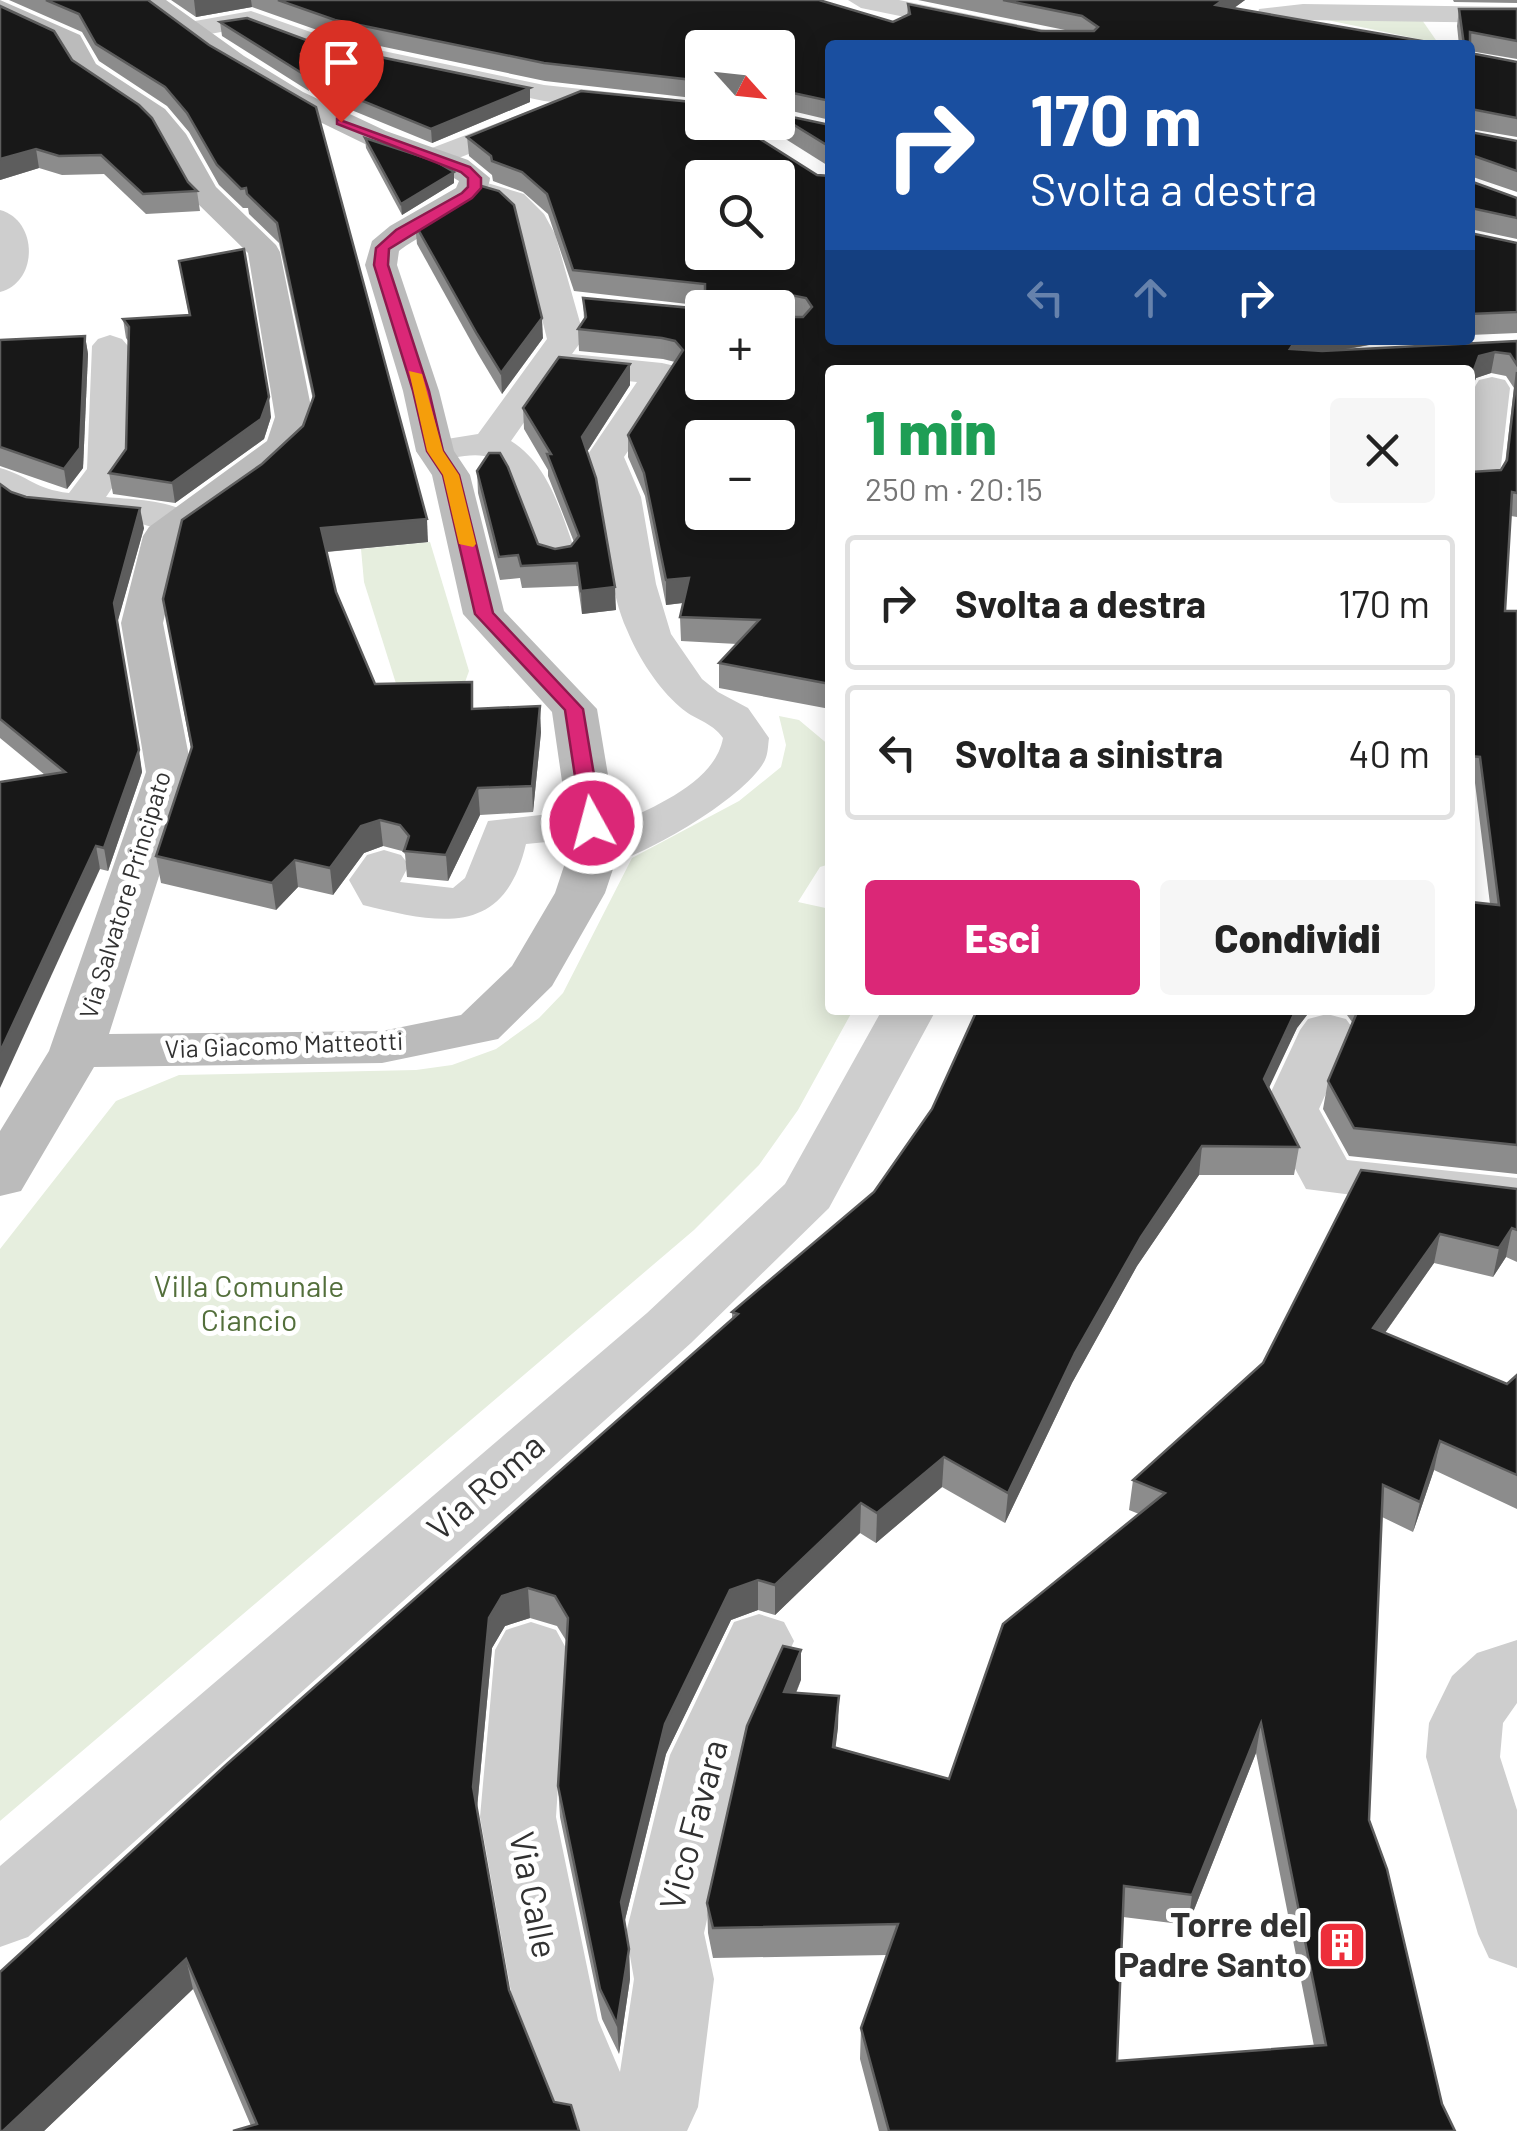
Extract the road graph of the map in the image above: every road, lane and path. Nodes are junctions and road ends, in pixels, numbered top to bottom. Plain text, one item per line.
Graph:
1 (147, 0) edge
2 (223, 0) edge
3 (862, 0) edge
4 (1443, 7) edge
5 (0, 8) edge
6 (832, 11) edge
7 (1517, 15) edge
8 (251, 19) junction
9 (939, 40) edge
10 (1056, 40) edge
11 (1361, 40) edge
12 (209, 42) junction
13 (575, 98) junction
14 (685, 109) edge
15 (435, 158) junction
16 (474, 188) junction
17 (0, 220) edge
18 (0, 282) edge
19 (557, 304) junction
20 (593, 307) edge
21 (110, 346) dead end
22 (550, 363) junction
23 (1492, 388) edge
24 (490, 444) junction
25 (435, 451) junction
26 (1487, 478) edge
27 (0, 480) edge
28 (80, 506) junction
29 (180, 524) junction
30 (557, 556) edge
31 (592, 839) junction
32 (384, 865) dead end
33 (906, 1015) edge
34 (1327, 1030) dead end
35 (76, 1052) junction
36 (0, 1178) edge
37 (1517, 1197) edge
38 (759, 1641) dead end
39 (531, 1650) dead end
40 (1517, 1668) edge
41 (0, 1913) edge
42 (1517, 1934) edge
43 (602, 2131) edge
44 (640, 2131) edge

1 - 12 main road
2 - 8 street
3 - 10 street
4 - 7 street
4 - 11 street
5 - 29 main road, Via Salvatore Principato
6 - 9 street
8 - 12 street
8 - 13 street
12 - 15 main road
13 - 14 street
13 - 15 street
15 - 16 main road
16 - 19 street
16 - 25 main road, Via Giacomo Matteotti
17 - 18 street
19 - 20 street
19 - 22 street
21 - 28 street
22 - 24 street
22 - 31 street
23 - 26 street
24 - 25 street
24 - 30 street
25 - 31 main road, Via Giacomo Matteotti
27 - 28 street
28 - 29 street
29 - 35 main road, Via Salvatore Principato
31 - 32 street
31 - 35 main road, Via Giacomo Matteotti
33 - 41 street, Via Roma
34 - 37 street
35 - 36 main road, Via Salvatore Principato
38 - 44 street, Vico Favara
39 - 43 street, Via Calle
40 - 42 street

